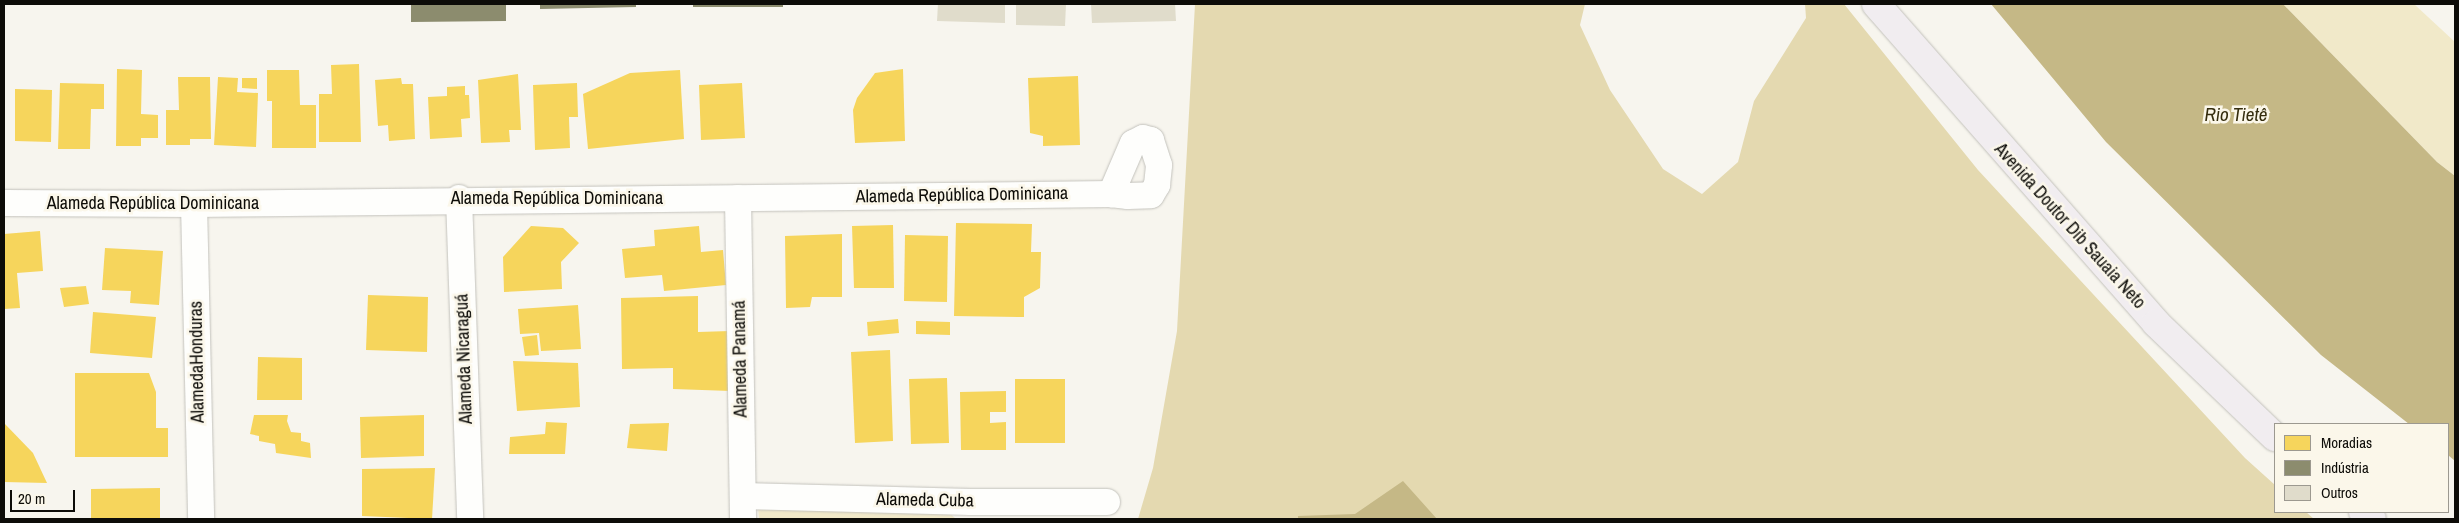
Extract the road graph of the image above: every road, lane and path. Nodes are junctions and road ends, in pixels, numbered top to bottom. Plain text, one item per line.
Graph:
1 (1876, 4) edge
2 (1111, 194) dead end
3 (459, 198) junction
4 (738, 198) junction
5 (4, 203) edge
6 (194, 204) junction
7 (2274, 436) edge
8 (1107, 502) dead end
9 (743, 507) edge
10 (972, 511) edge
11 (201, 519) edge
12 (470, 519) edge

1 - 7 main road, Avenida Doutor Dib Sauaia Neto
2 - 4 street, Alameda República Dominicana
3 - 4 street, Alameda República Dominicana
3 - 6 street, Alameda República Dominicana
3 - 12 street, Alameda Nicaraguá
4 - 9 street, Alameda Panamá
5 - 6 street, Alameda República Dominicana
6 - 11 street, AlamedaHonduras
8 - 10 street, Alameda Cuba
9 - 10 street, Alameda Cuba

